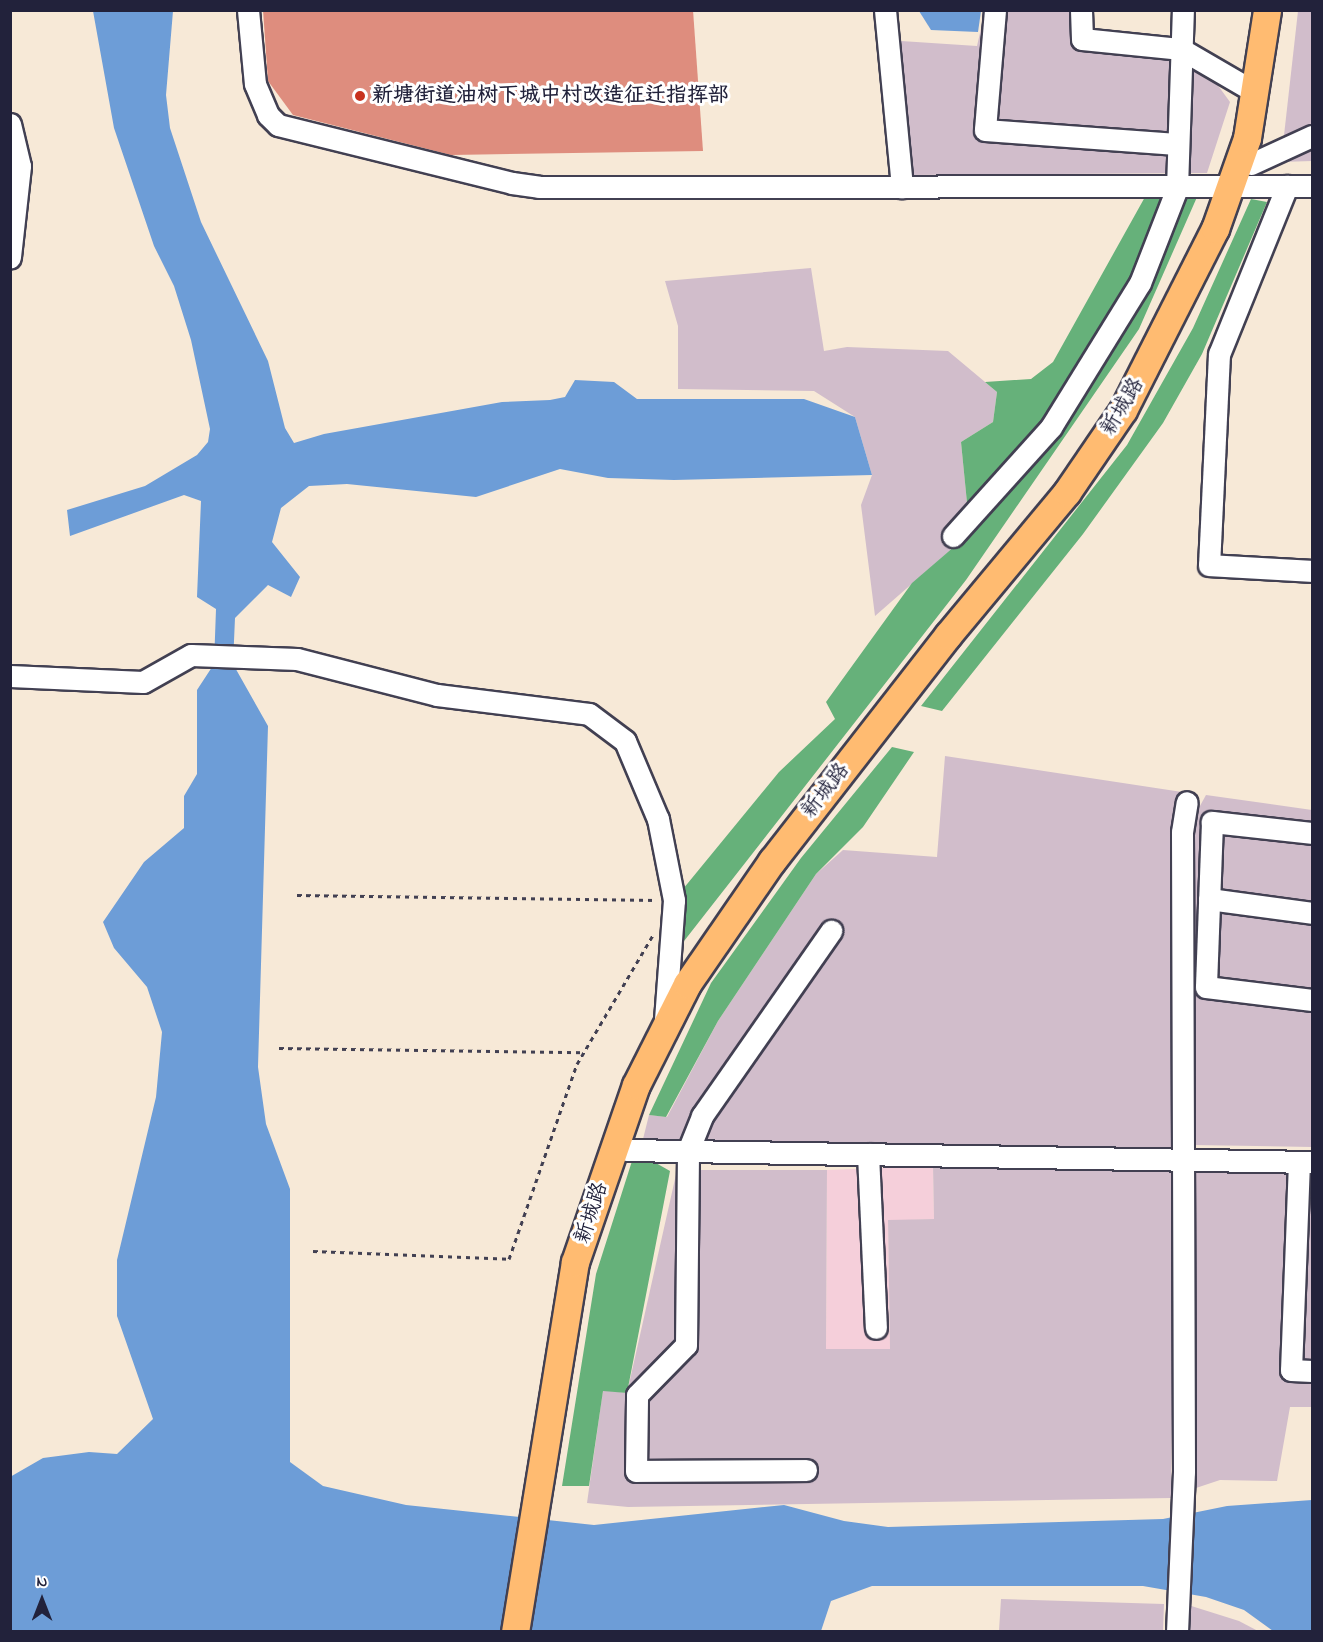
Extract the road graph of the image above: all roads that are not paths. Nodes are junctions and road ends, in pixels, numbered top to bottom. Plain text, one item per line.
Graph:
1 (248, 10) edge
2 (885, 10) edge
3 (995, 10) edge
4 (1081, 10) edge
5 (1183, 10) edge
6 (1267, 10) edge
7 (1279, 10) edge
8 (1181, 49) junction
9 (1255, 92) junction
10 (10, 124) edge
11 (1312, 136) edge
12 (1176, 144) junction
13 (1241, 179) junction
14 (1287, 186) junction
15 (1312, 186) edge
16 (902, 187) junction
17 (1177, 188) junction
18 (10, 257) edge
19 (953, 536) dead end
20 (1312, 572) edge
21 (10, 675) edge
22 (1187, 801) dead end
23 (1312, 833) edge
24 (1209, 899) junction
25 (1312, 913) edge
26 (831, 931) dead end
27 (1312, 1000) edge
28 (665, 1028) junction
29 (626, 1150) junction
30 (688, 1151) junction
31 (868, 1154) junction
32 (1184, 1160) junction
33 (1306, 1162) edge
34 (876, 1328) dead end
35 (1312, 1371) edge
36 (806, 1470) dead end
37 (541, 1513) junction
38 (514, 1632) edge
39 (530, 1632) edge
40 (1177, 1632) edge

1 - 16 street
2 - 16 street
3 - 12 street
4 - 8 street
5 - 8 street
6 - 9 main road, 新城路
7 - 13 main road, 新城路
8 - 9 street
8 - 12 street
9 - 13 main road, 新城路
10 - 18 street
11 - 13 street
12 - 17 street
13 - 14 street
13 - 17 street
13 - 28 main road, 新城路
13 - 29 main road, 新城路
14 - 15 street
14 - 20 street
16 - 17 street
17 - 19 street
21 - 28 street
22 - 32 street
23 - 24 street
24 - 25 street
24 - 27 street
26 - 30 street
28 - 37 main road, 新城路
29 - 30 street
29 - 37 main road, 新城路
30 - 31 street
30 - 36 street
31 - 32 street
31 - 34 street
32 - 33 street
32 - 40 street
33 - 35 street
37 - 38 main road, 新城路
37 - 39 main road, 新城路

